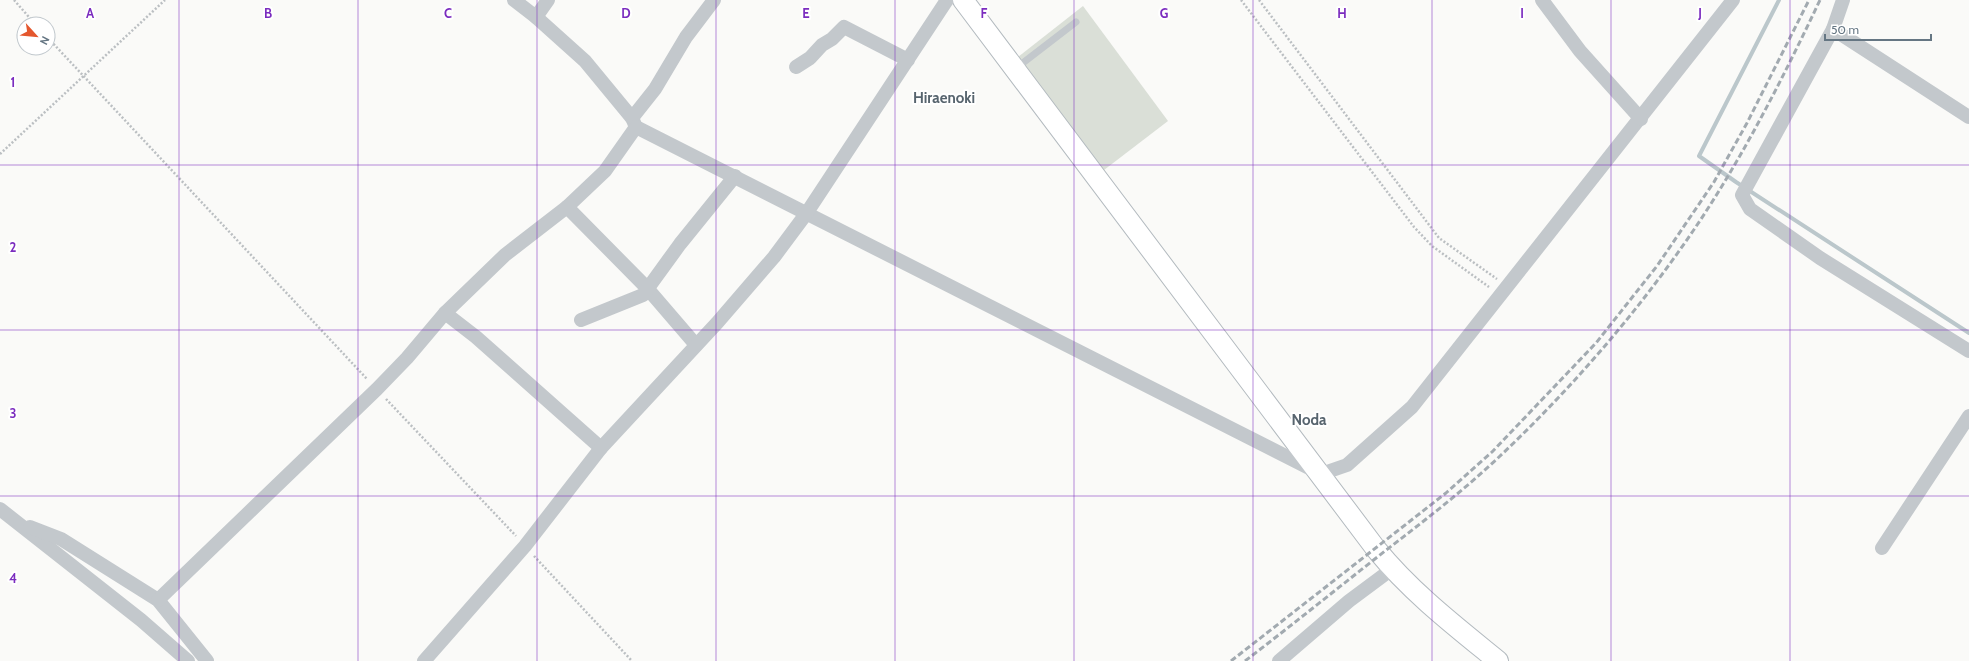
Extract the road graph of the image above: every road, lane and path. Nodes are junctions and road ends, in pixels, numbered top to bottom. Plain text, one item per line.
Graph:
1 (14, 0) edge
2 (165, 0) edge
3 (514, 0) edge
4 (548, 0) edge
5 (714, 0) edge
6 (947, 0) edge
7 (963, 0) edge
8 (1241, 0) edge
9 (1259, 0) edge
10 (1542, 0) edge
11 (1733, 0) edge
12 (1843, 0) edge
13 (28, 16) edge
14 (536, 17) junction
15 (1076, 22) dead end
16 (1832, 29) junction
17 (56, 47) edge
18 (908, 60) junction
19 (796, 67) dead end
20 (1015, 69) junction
21 (84, 77) junction
22 (1969, 117) edge
23 (1641, 119) junction
24 (634, 122) junction
25 (0, 154) edge
26 (735, 176) junction
27 (567, 207) junction
28 (806, 214) junction
29 (647, 288) junction
30 (1504, 291) junction
31 (445, 313) junction
32 (581, 320) dead end
33 (696, 345) junction
34 (1969, 351) edge
35 (377, 389) junction
36 (1969, 416) edge
37 (601, 448) junction
38 (1321, 474) junction
39 (0, 509) edge
40 (19, 523) junction
41 (525, 546) junction
42 (1882, 548) dead end
43 (1392, 569) junction
44 (158, 600) junction
45 (188, 661) edge
46 (207, 661) edge
47 (424, 661) edge
48 (632, 661) edge
49 (1279, 661) edge
50 (1498, 661) edge

1 - 13 path
2 - 21 path
3 - 14 street
4 - 14 street
5 - 24 street
6 - 18 street
7 - 20 street
8 - 30 path
9 - 30 path
10 - 23 street
11 - 23 street
12 - 16 street
14 - 24 street
15 - 20 lane
16 - 22 street
16 - 34 street
17 - 21 path
18 - 19 street
18 - 28 street
20 - 38 street
21 - 25 path
21 - 35 path
23 - 30 street
24 - 26 street
24 - 27 street
26 - 28 street
26 - 29 street
27 - 29 street
27 - 31 street
28 - 33 street
28 - 38 street
29 - 32 street
29 - 33 street
30 - 38 street
31 - 35 street
31 - 37 street
33 - 37 street
35 - 41 path
35 - 44 street
36 - 42 street
37 - 41 street
38 - 43 street
39 - 40 street
40 - 44 street
40 - 45 street
41 - 47 street
41 - 48 path
43 - 49 street
43 - 50 street
44 - 46 street

